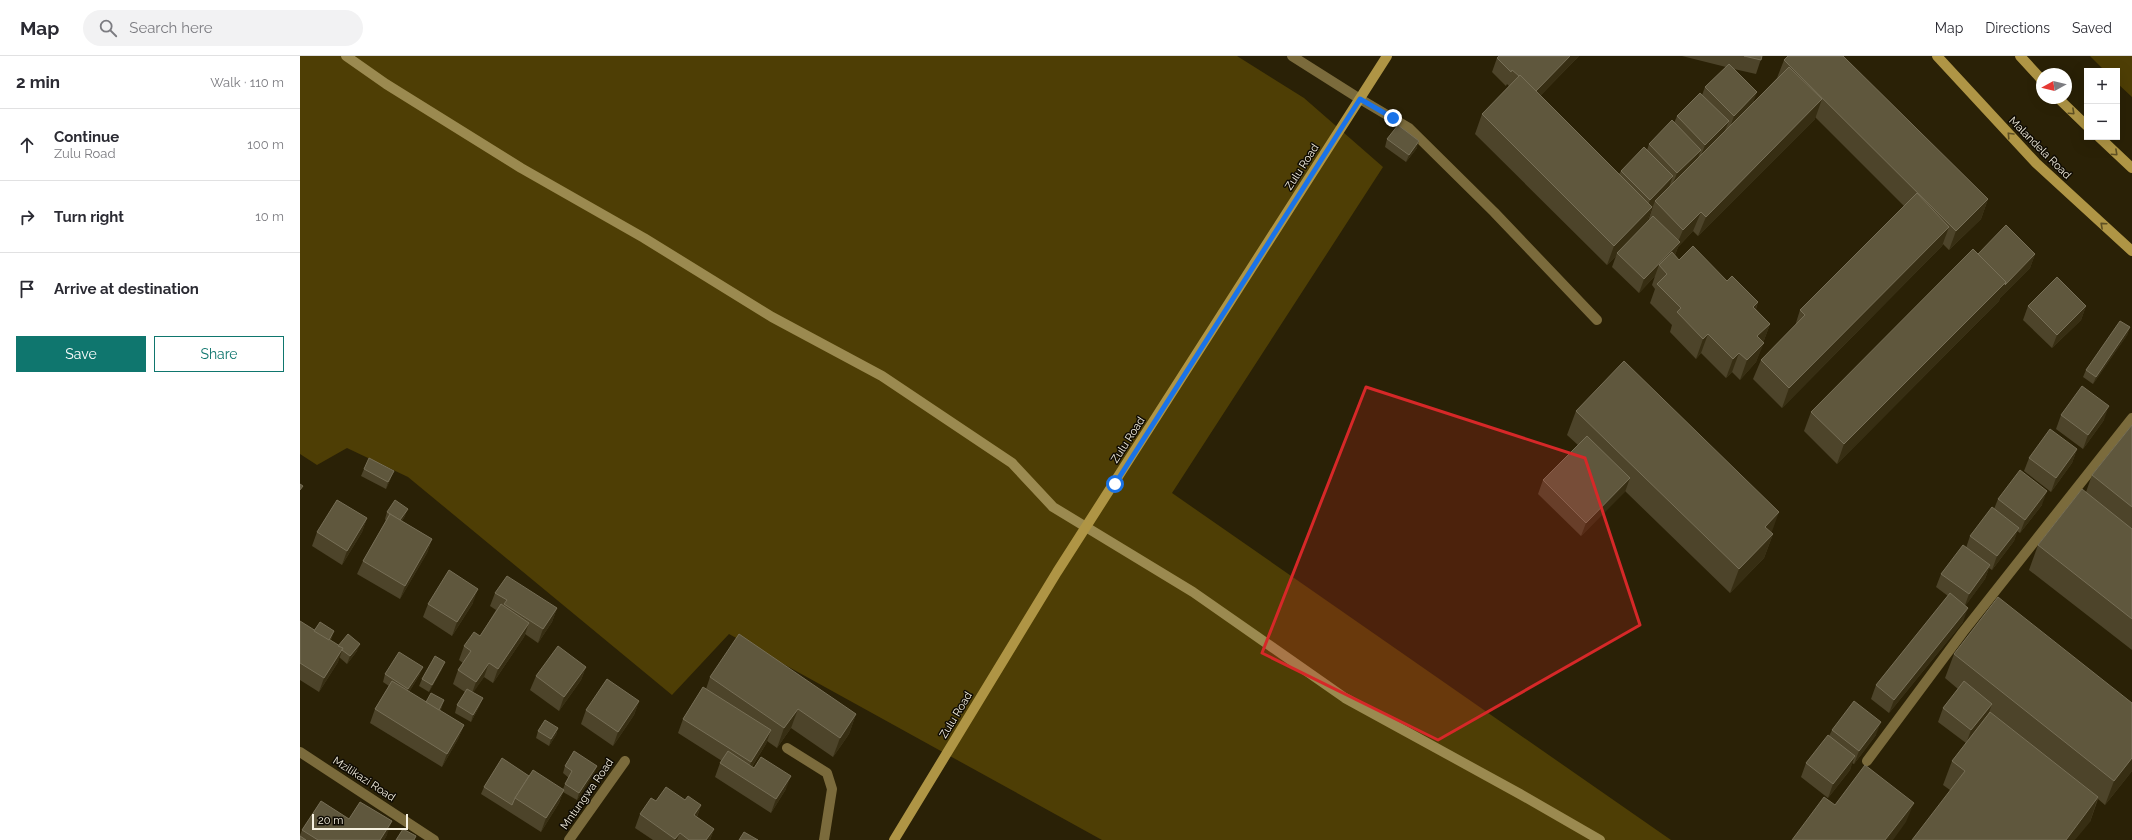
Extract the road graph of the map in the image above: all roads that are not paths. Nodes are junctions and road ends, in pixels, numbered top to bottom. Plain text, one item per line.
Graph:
1 (1292, 56) edge
2 (1387, 56) edge
3 (1937, 56) edge
4 (2020, 56) edge
5 (2036, 73) edge
6 (1360, 99) junction
7 (2064, 104) edge
8 (2084, 123) edge
9 (2102, 140) edge
10 (2132, 168) edge
11 (2132, 251) edge
12 (1597, 320) dead end
13 (2132, 418) edge
14 (787, 748) edge
15 (300, 752) edge
16 (625, 761) dead end
17 (1867, 761) dead end
18 (434, 840) edge
19 (569, 840) edge
20 (824, 840) edge
21 (894, 840) edge

1 - 6 street
2 - 6 street, Zulu Road
11 -> 3 street, Malandela Road
4 - 5 street
6 - 12 street
6 - 21 street, Zulu Road
7 -> 8 street
9 -> 10 street
13 - 17 street
14 - 20 street
15 - 18 street, Mzilikazi Road
16 - 19 street, Mntungwa Road

